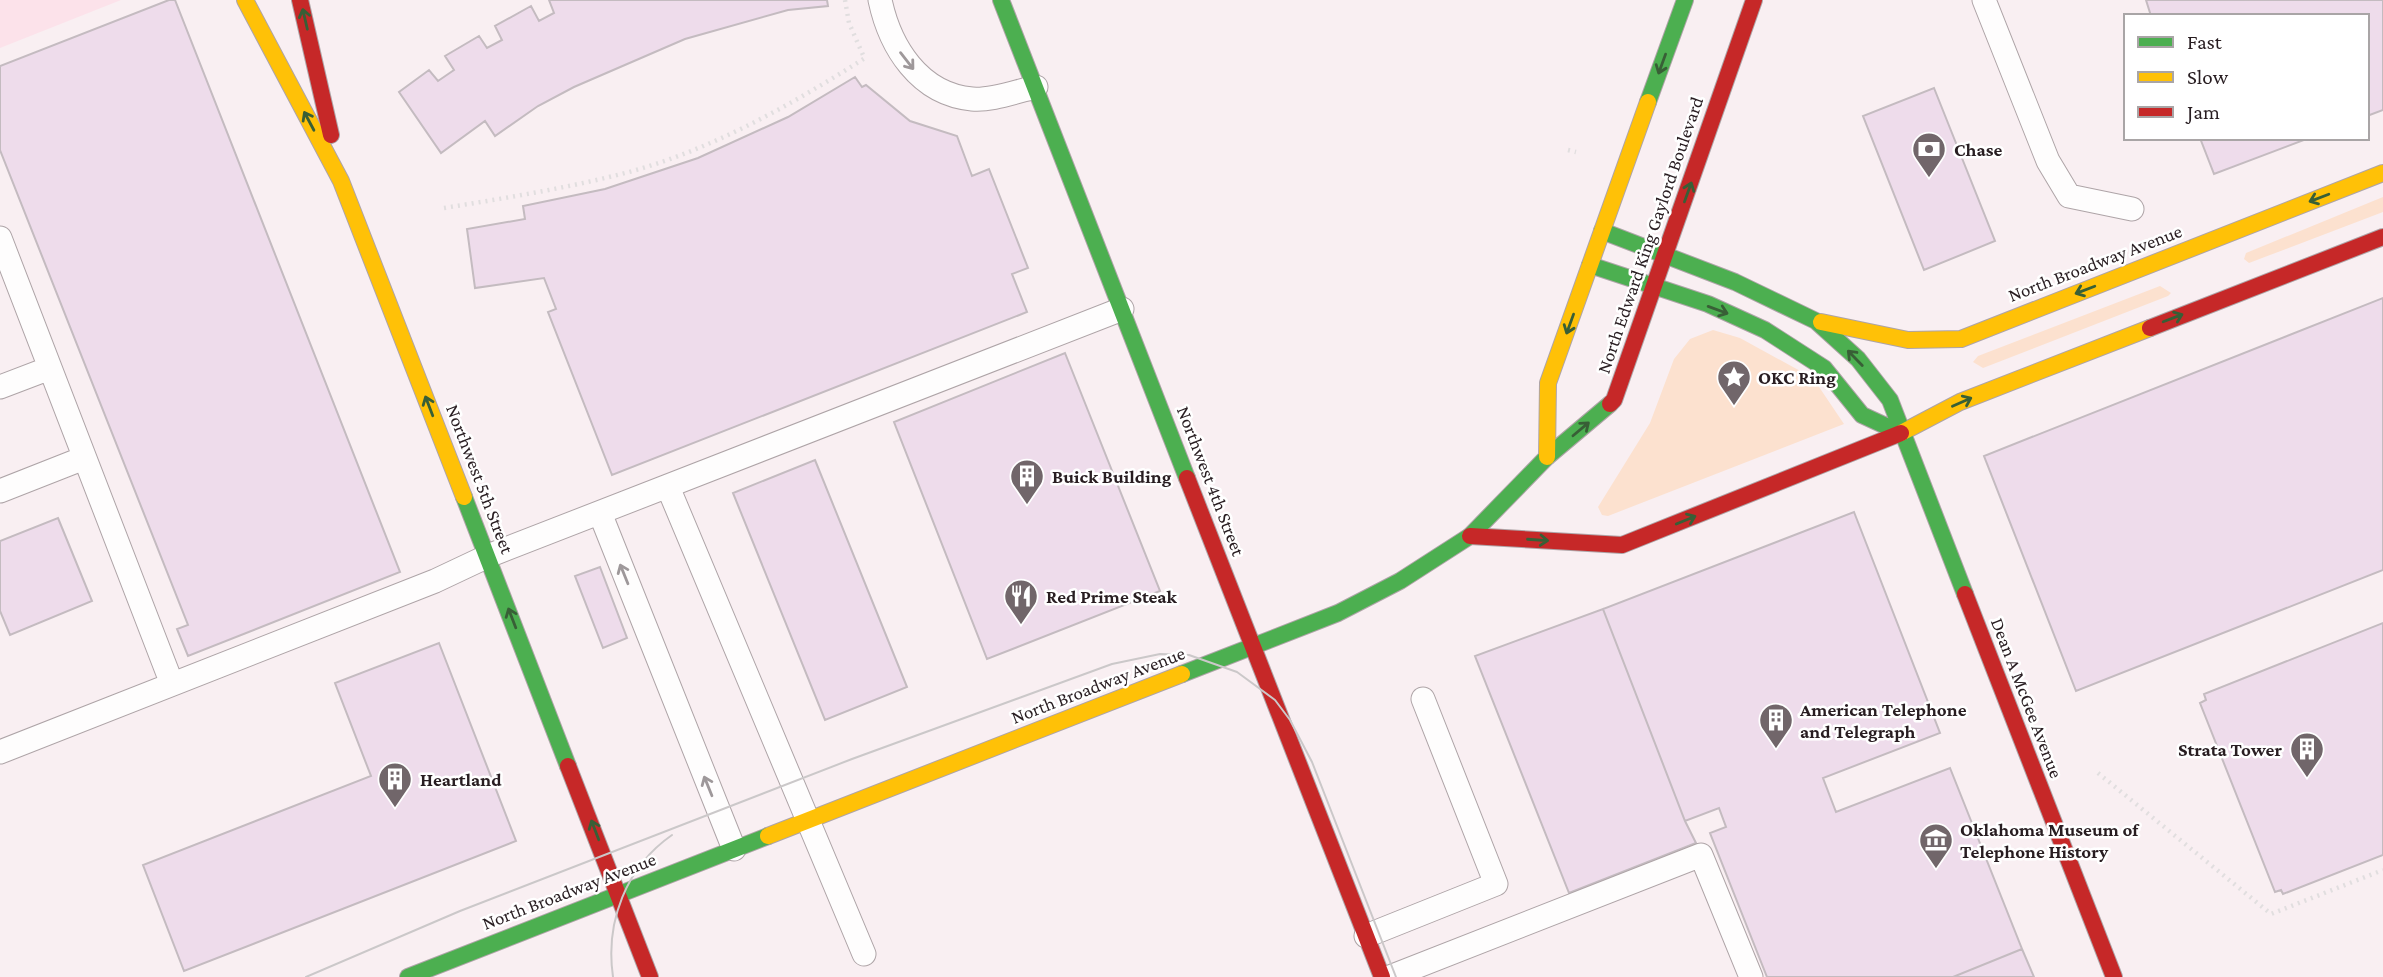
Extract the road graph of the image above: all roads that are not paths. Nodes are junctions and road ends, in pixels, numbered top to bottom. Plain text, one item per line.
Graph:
1 (300, 0) edge
2 (880, 0) edge
3 (1001, 0) edge
4 (1685, 0) edge
5 (1754, 0) edge
6 (1984, 0) edge
7 (246, 3) edge
8 (1036, 87) junction
9 (2383, 173) edge
10 (341, 181) junction
11 (2132, 209) dead end
12 (1602, 231) junction
13 (2383, 237) edge
14 (0, 238) edge
15 (1665, 256) junction
16 (1590, 265) junction
17 (1655, 286) junction
18 (1122, 309) junction
19 (1816, 321) junction
20 (50, 368) junction
21 (0, 387) edge
22 (1901, 433) junction
23 (1547, 457) junction
24 (85, 458) junction
25 (668, 487) junction
26 (0, 491) edge
27 (600, 513) junction
28 (1470, 536) junction
29 (488, 556) junction
30 (1254, 648) junction
31 (172, 684) junction
32 (1423, 699) dead end
33 (0, 752) edge
34 (807, 820) junction
35 (734, 849) junction
36 (619, 894) junction
37 (1366, 936) junction
38 (864, 954) dead end
39 (408, 977) edge
40 (650, 977) edge
41 (1382, 977) edge
42 (1390, 977) edge
43 (1751, 977) edge
44 (2114, 977) edge

10 -> 1 main road
2 -> 8 lane
3 - 8 main road, Northwest 4th Street
4 -> 12 main road
15 -> 5 main road, North Edward King Gaylord Boulevard
6 - 11 lane
10 -> 7 main road, Northwest 5th Street
8 - 18 main road, Northwest 4th Street
9 -> 19 main road, North Broadway Avenue
29 -> 10 main road, Northwest 5th Street
12 - 15 main road, Dean A McGee Avenue
12 - 16 main road
22 -> 13 main road
14 - 20 lane
15 - 17 main road, North Edward King Gaylord Boulevard
15 - 19 main road, Dean A McGee Avenue
16 - 17 main road
16 -> 23 main road
17 -> 22 main road
23 -> 17 main road, North Edward King Gaylord Boulevard
18 - 25 lane
18 - 30 main road, Northwest 4th Street
22 -> 19 main road, Dean A McGee Avenue
20 - 21 lane
20 - 24 lane
28 -> 22 main road
22 - 44 main road, Dean A McGee Avenue
23 - 28 main road, North Broadway Avenue
24 - 26 lane
24 - 31 lane
25 - 27 lane
25 - 34 lane
27 - 29 lane
35 -> 27 lane
28 - 30 main road, North Broadway Avenue
29 - 31 lane
36 -> 29 main road, Northwest 5th Street
30 - 34 main road, North Broadway Avenue
30 - 37 main road, Northwest 4th Street
31 - 33 lane
32 - 37 lane
34 - 35 main road, North Broadway Avenue
34 - 38 lane
35 - 36 main road, North Broadway Avenue
36 - 39 main road, North Broadway Avenue
36 - 40 main road, Northwest 5th Street
37 - 41 main road, Northwest 4th Street
42 - 43 lane

